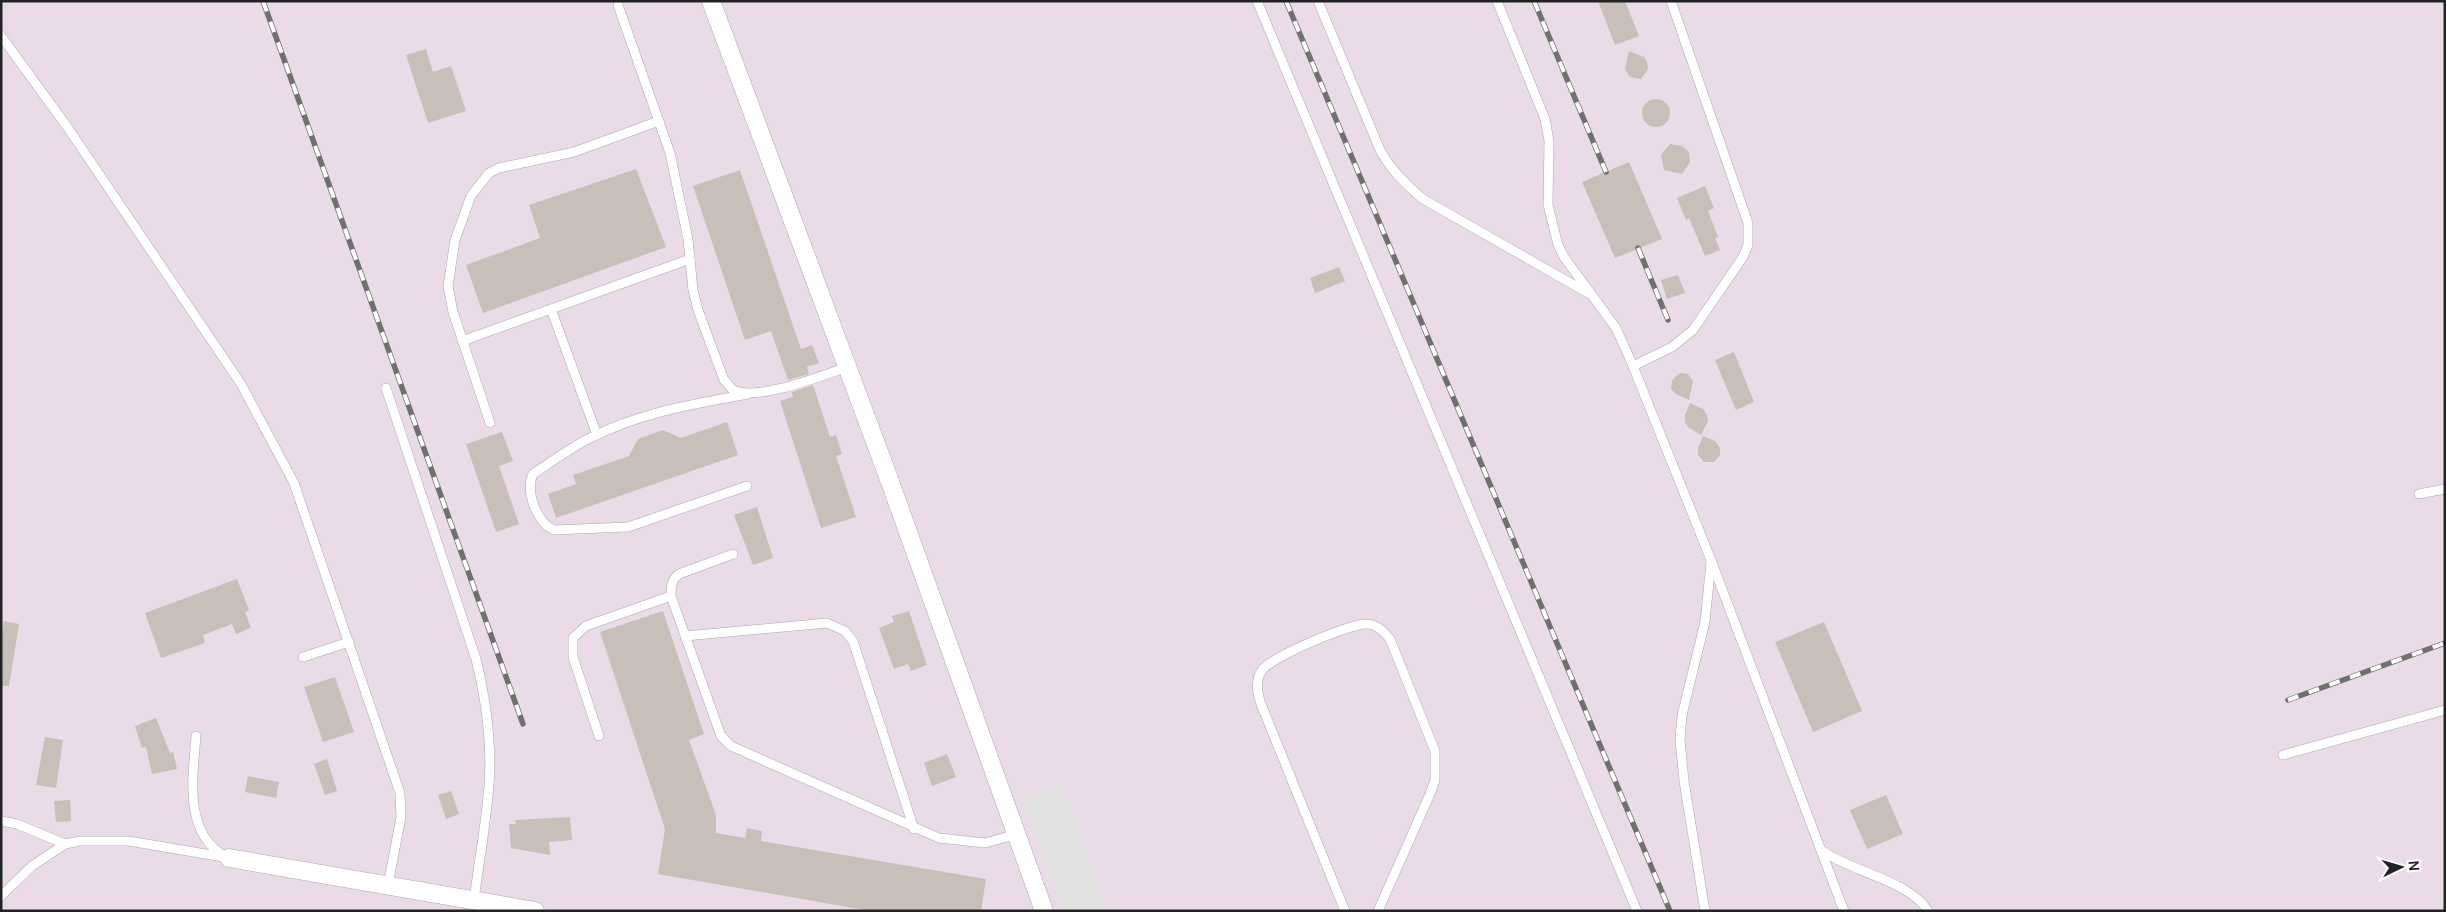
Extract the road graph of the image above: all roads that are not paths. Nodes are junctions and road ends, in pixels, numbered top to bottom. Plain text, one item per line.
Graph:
1 (711, 1) edge
2 (1257, 1) edge
3 (1318, 1) edge
4 (1497, 1) edge
5 (1671, 1) edge
6 (618, 5) dead end
7 (1, 36) edge
8 (659, 121) junction
9 (690, 259) junction
10 (1592, 296) junction
11 (551, 309) junction
12 (462, 340) junction
13 (1633, 366) junction
14 (847, 367) junction
15 (386, 388) dead end
16 (758, 393) junction
17 (490, 423) dead end
18 (597, 435) junction
19 (747, 486) dead end
20 (2445, 488) edge
21 (2419, 494) dead end
22 (733, 554) dead end
23 (1711, 560) junction
24 (671, 596) junction
25 (685, 636) junction
26 (349, 642) junction
27 (303, 657) dead end
28 (2445, 710) edge
29 (196, 736) dead end
30 (599, 736) dead end
31 (2283, 755) dead end
32 (1, 821) edge
33 (914, 829) junction
34 (1016, 834) junction
35 (66, 844) junction
36 (1820, 850) junction
37 (229, 858) junction
38 (388, 885) junction
39 (1, 896) edge
40 (474, 900) junction
41 (535, 911) edge
42 (1044, 911) edge
43 (1345, 911) edge
44 (1378, 911) edge
45 (1637, 911) edge
46 (1705, 911) edge
47 (1844, 911) edge
48 (1928, 911) edge

1 - 14 street
2 - 45 lane
3 - 10 lane
4 - 10 lane
5 - 13 lane
6 - 8 lane
7 - 26 lane
8 - 9 lane
8 - 12 lane
9 - 11 lane
9 - 16 lane
10 - 13 lane
11 - 12 lane
11 - 18 lane
12 - 17 lane
13 - 23 lane
14 - 16 lane
14 - 34 street
15 - 40 lane
16 - 18 lane
18 - 19 lane
20 - 21 lane
22 - 24 lane
23 - 36 lane
23 - 46 lane
24 - 25 lane
24 - 30 lane
25 - 33 lane
25 - 33 lane
26 - 27 lane
26 - 38 lane
28 - 31 lane
29 - 37 lane
32 - 35 lane
33 - 34 lane
34 - 42 street
35 - 37 lane
35 - 39 lane
36 - 47 lane
36 - 48 lane
37 - 38 street
38 - 40 street
40 - 41 street
43 - 44 lane

